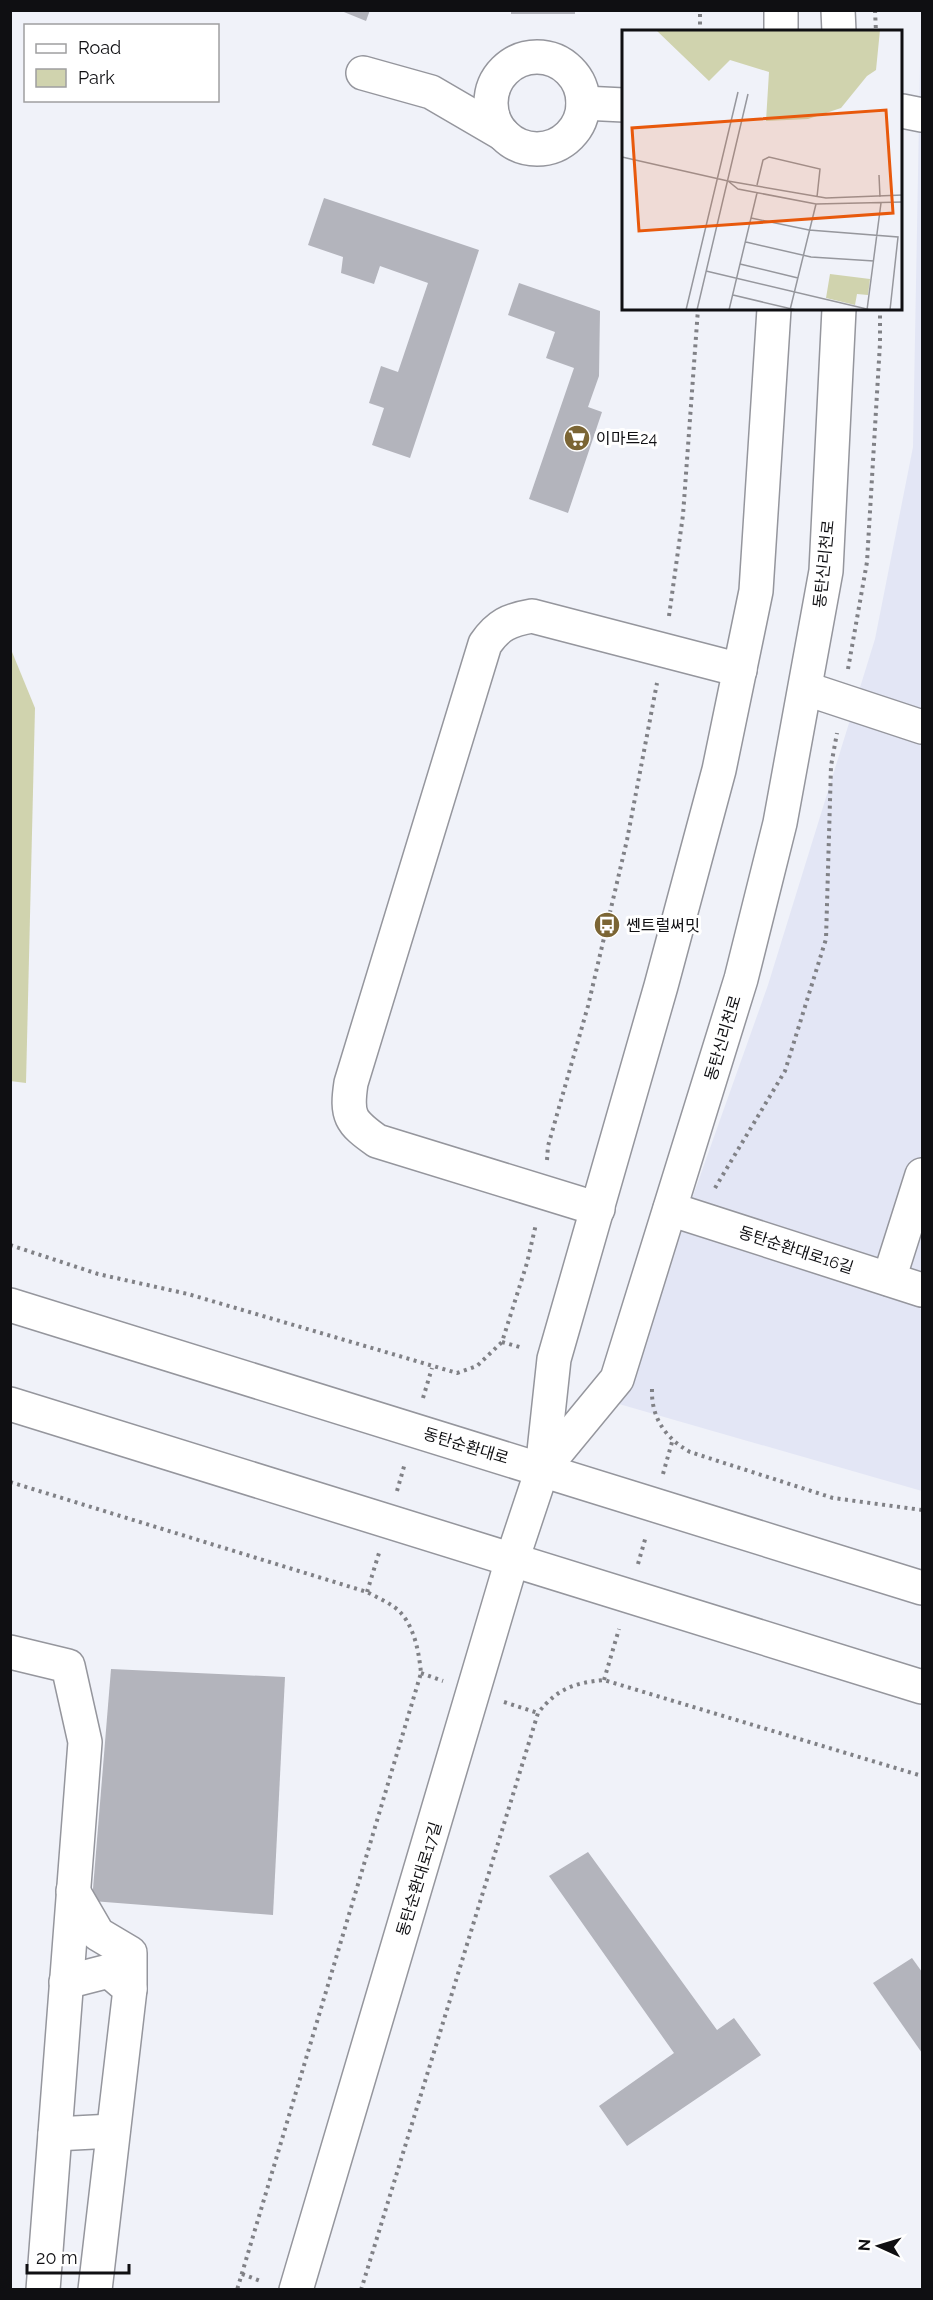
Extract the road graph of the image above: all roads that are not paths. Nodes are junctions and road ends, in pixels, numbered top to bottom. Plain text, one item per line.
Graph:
1 (781, 10) edge
2 (838, 10) edge
3 (781, 30) edge
4 (839, 30) edge
5 (363, 73) dead end
6 (499, 78) junction
7 (431, 92) junction
8 (583, 103) junction
9 (622, 105) edge
10 (903, 111) edge
11 (922, 115) edge
12 (503, 134) junction
13 (774, 310) edge
14 (839, 310) edge
15 (740, 670) junction
16 (807, 689) junction
17 (922, 728) edge
18 (922, 1174) edge
19 (598, 1209) junction
20 (670, 1209) junction
21 (889, 1279) junction
22 (922, 1290) edge
23 (10, 1305) edge
24 (10, 1404) edge
25 (542, 1470) junction
26 (512, 1560) junction
27 (922, 1588) edge
28 (10, 1652) edge
29 (922, 1687) edge
30 (73, 1891) junction
31 (66, 1982) junction
32 (130, 1989) junction
33 (113, 2131) junction
34 (55, 2134) junction
35 (43, 2289) edge
36 (95, 2289) edge
37 (296, 2289) edge

1 - 3 main road
2 - 4 main road
5 - 7 main road
6 - 7 main road
6 - 8 main road
6 - 12 main road
7 - 12 main road
8 - 9 main road
8 - 12 main road
10 - 11 main road
13 - 15 main road
14 - 16 main road, 동탄신리천로
15 - 19 main road
15 - 19 main road
16 - 17 main road
16 - 20 main road, 동탄신리천로
18 - 21 main road
19 - 25 main road
20 - 21 main road, 동탄순환대로16길
20 - 25 main road, 동탄신리천로
21 - 22 main road, 동탄순환대로16길
23 - 25 main road, 동탄순환대로
24 - 26 main road
25 - 26 main road, 동탄순환대로17길
25 - 27 main road, 동탄순환대로
26 - 29 main road
26 - 37 main road, 동탄순환대로17길
28 - 30 main road
30 - 31 main road
30 - 32 main road
31 - 32 main road
31 - 34 main road
32 - 33 main road
33 - 34 main road
33 - 36 main road
34 - 35 main road

